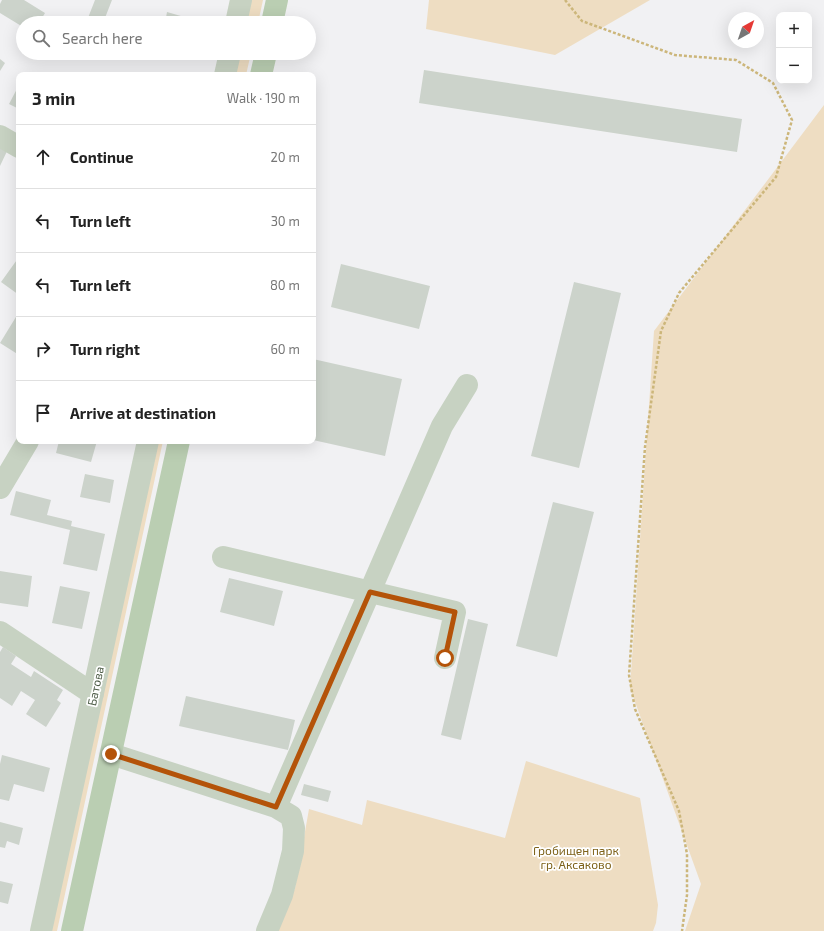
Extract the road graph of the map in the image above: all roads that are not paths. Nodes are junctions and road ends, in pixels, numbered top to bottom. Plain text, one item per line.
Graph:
1 (240, 0) edge
2 (277, 0) edge
3 (237, 16) edge
4 (274, 16) edge
5 (228, 60) edge
6 (264, 60) edge
7 (226, 72) edge
8 (262, 72) edge
9 (0, 136) edge
10 (16, 145) edge
11 (467, 385) dead end
12 (26, 444) edge
13 (147, 444) edge
14 (178, 444) edge
15 (0, 488) edge
16 (223, 557) dead end
17 (370, 592) junction
18 (0, 632) edge
19 (445, 658) dead end
20 (93, 694) junction
21 (111, 754) junction
22 (276, 807) junction
23 (41, 931) edge
24 (72, 931) edge
25 (267, 931) edge

1 - 3 street
2 - 4 main road
5 - 7 street
6 - 8 main road
9 - 10 street
11 - 17 street
12 - 15 street
13 - 20 street, Батова
14 - 21 main road
16 - 17 street
17 - 19 street
17 - 22 street
18 - 20 street
20 - 23 street, Батова
21 - 22 street
21 - 24 main road
22 - 25 street

